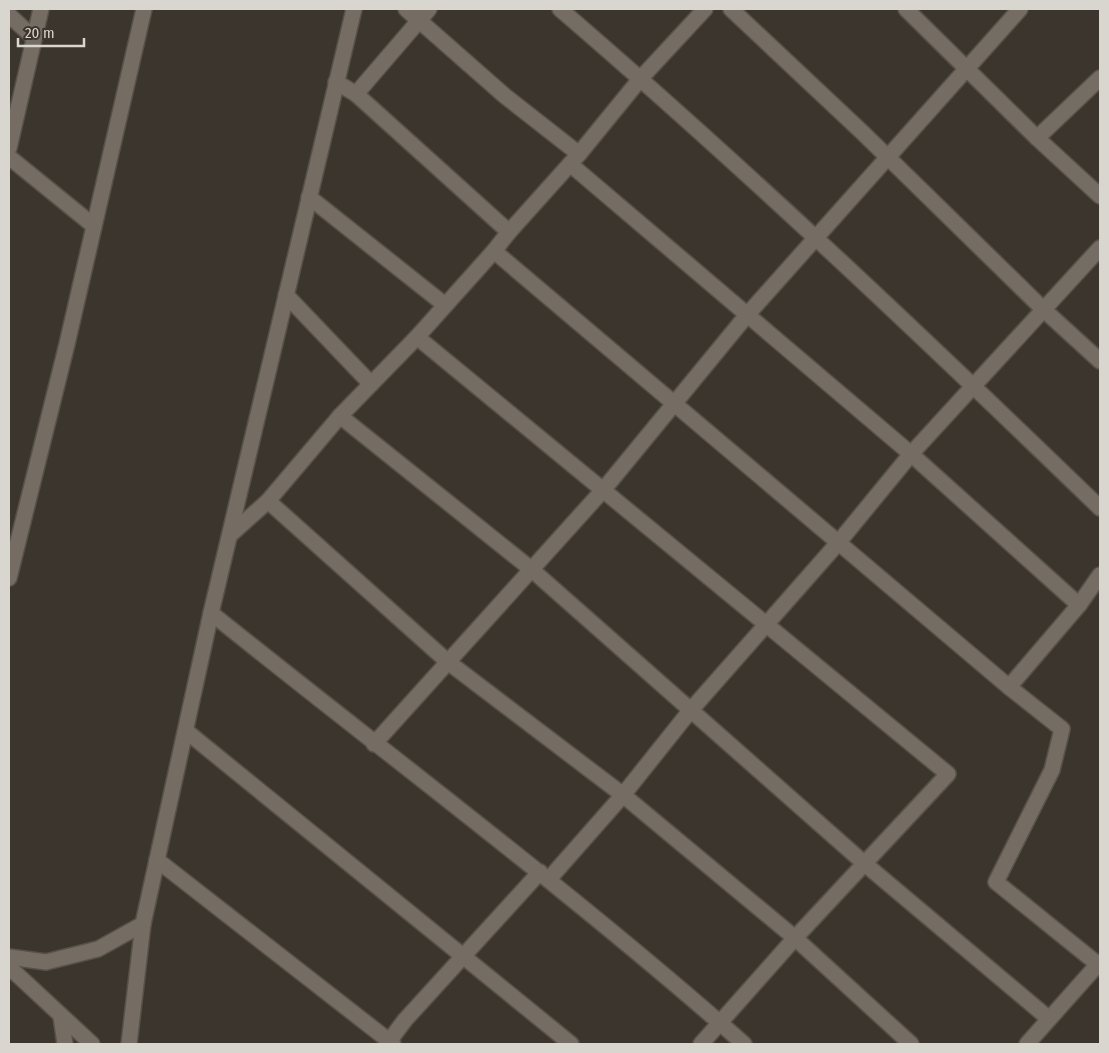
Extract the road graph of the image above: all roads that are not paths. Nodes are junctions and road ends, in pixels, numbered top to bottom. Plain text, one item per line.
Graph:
1 (41, 9) edge
2 (144, 9) edge
3 (354, 9) edge
4 (406, 9) edge
5 (430, 9) edge
6 (560, 9) edge
7 (705, 9) edge
8 (731, 9) edge
9 (906, 9) edge
10 (1020, 9) edge
11 (9, 15) edge
12 (419, 20) junction
13 (34, 38) junction
14 (967, 69) junction
15 (641, 78) junction
16 (1100, 78) edge
17 (336, 82) junction
18 (356, 94) junction
19 (1037, 138) junction
20 (9, 148) edge
21 (9, 157) edge
22 (888, 158) junction
23 (574, 159) junction
24 (1100, 196) edge
25 (309, 197) junction
26 (94, 226) junction
27 (509, 232) junction
28 (816, 238) junction
29 (1100, 248) edge
30 (494, 252) junction
31 (286, 296) junction
32 (444, 304) junction
33 (1043, 309) junction
34 (747, 315) junction
35 (417, 337) junction
36 (1100, 361) edge
37 (371, 384) junction
38 (973, 386) junction
39 (674, 406) junction
40 (340, 416) junction
41 (911, 454) junction
42 (604, 489) junction
43 (268, 501) junction
44 (1100, 508) edge
45 (230, 535) junction
46 (838, 543) junction
47 (531, 569) junction
48 (1100, 575) edge
49 (9, 578) edge
50 (1079, 605) junction
51 (211, 613) junction
52 (765, 626) junction
53 (448, 662) junction
54 (1009, 687) junction
55 (690, 711) junction
56 (186, 731) junction
57 (374, 744) junction
58 (623, 795) junction
59 (157, 860) junction
60 (865, 864) junction
61 (544, 875) junction
62 (143, 924) junction
63 (794, 938) junction
64 (463, 956) junction
65 (9, 957) edge
66 (1100, 964) edge
67 (9, 967) edge
68 (61, 1017) junction
69 (1048, 1018) junction
70 (720, 1023) junction
71 (390, 1043) edge
72 (65, 1044) edge
73 (92, 1044) edge
74 (129, 1044) edge
75 (571, 1044) edge
76 (701, 1044) edge
77 (744, 1044) edge
78 (911, 1044) edge
79 (1027, 1044) edge

1 - 13 street
2 - 26 street
3 - 17 street
4 - 12 street
5 - 12 street
6 - 15 street
7 - 15 street
8 - 22 street
9 - 14 street
10 - 14 street
11 - 13 street
12 - 18 street
12 - 23 street
13 - 20 street
14 - 19 street
14 - 22 street
15 - 23 street
15 - 28 street
16 - 19 street
17 - 18 street
17 - 25 street
18 - 27 street
19 - 24 street
21 - 26 street
22 - 28 street
22 - 33 street
23 - 27 street
23 - 34 street
25 - 31 street
25 - 32 street
26 - 49 street
27 - 30 street
28 - 34 street
28 - 38 street
29 - 33 street
30 - 32 street
30 - 39 street
31 - 37 street
31 - 45 street
32 - 35 street
33 - 36 street
33 - 38 street
34 - 39 street
34 - 41 street
35 - 37 street
35 - 42 street
37 - 40 street
38 - 41 street
38 - 44 street
39 - 42 street
39 - 46 street
40 - 43 street
40 - 47 street
41 - 46 street
41 - 50 street
42 - 47 street
42 - 52 street
43 - 45 street
43 - 53 street
45 - 51 street
46 - 52 street
46 - 54 street
47 - 53 street
47 - 55 street
48 - 50 street
50 - 54 street
51 - 56 street
51 - 57 street
52 - 55 street
52 - 60 street
53 - 57 street
53 - 58 street
54 - 66 street
55 - 58 street
55 - 60 street
56 - 59 street
56 - 64 street
57 - 61 street
58 - 61 street
58 - 63 street
59 - 62 street
59 - 71 street
60 - 63 street
60 - 69 street
61 - 64 street
61 - 70 street
62 - 65 street
62 - 74 street
63 - 70 street
63 - 78 street
64 - 71 street
64 - 75 street
66 - 69 street
67 - 68 street
68 - 72 street
68 - 73 street
69 - 79 street
70 - 76 street
70 - 77 street

